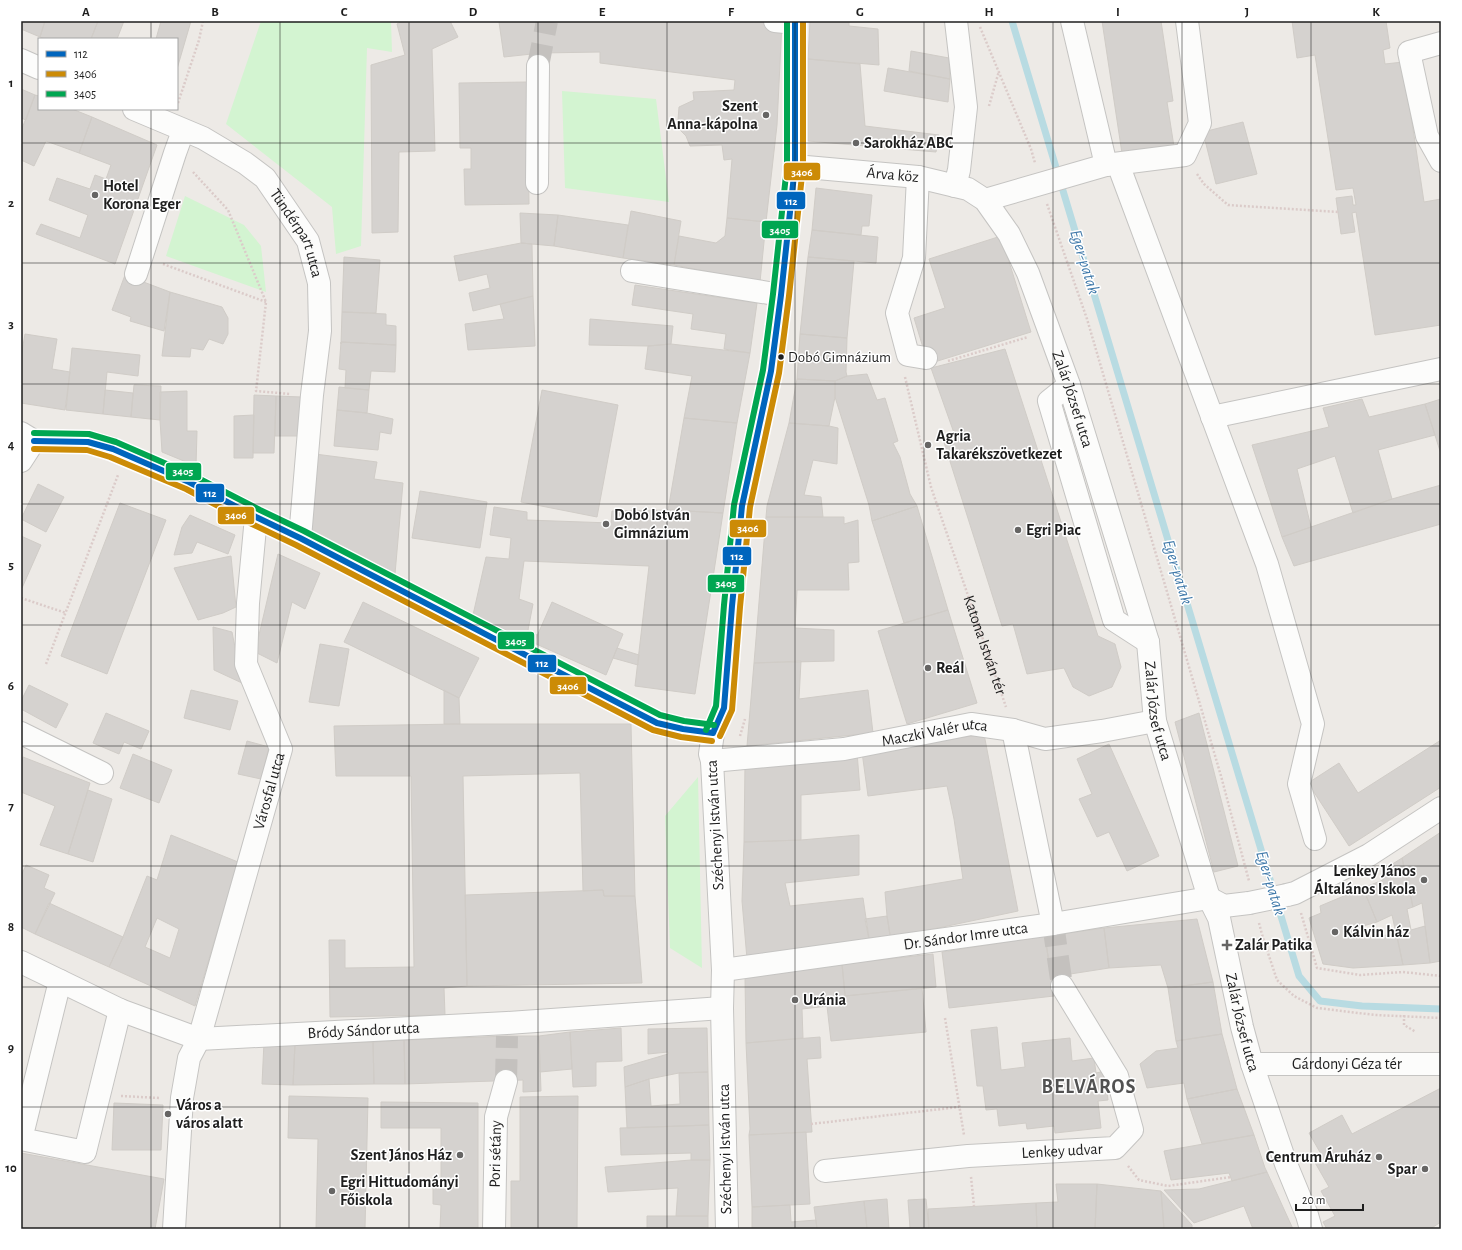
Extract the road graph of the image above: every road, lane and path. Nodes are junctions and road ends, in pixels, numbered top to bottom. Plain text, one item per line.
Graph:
1 (203, 21) edge
2 (956, 21) edge
3 (978, 21) edge
4 (1072, 21) edge
5 (1186, 21) edge
6 (789, 22) edge
7 (1441, 43) edge
8 (21, 60) edge
9 (538, 66) tunnel mouth
10 (38, 68) edge
11 (178, 103) edge
12 (136, 110) edge
13 (183, 131) junction
14 (1031, 149) dead end
15 (175, 153) junction
16 (1185, 155) junction
17 (1441, 161) edge
18 (1112, 164) junction
19 (795, 166) junction
20 (918, 177) junction
21 (537, 183) dead end
22 (955, 186) junction
23 (985, 200) junction
24 (1048, 210) dead end
25 (1338, 212) dead end
26 (139, 265) joint
27 (632, 271) dead end
28 (782, 295) junction
29 (266, 302) junction
30 (1042, 328) junction
31 (948, 361) dead end
32 (913, 363) joint
33 (1441, 369) edge
34 (1069, 384) junction
35 (312, 395) junction
36 (1212, 417) junction
37 (27, 437) edge
38 (125, 455) junction
39 (21, 461) edge
40 (256, 517) junction
41 (300, 538) junction
42 (21, 598) edge
43 (66, 613) junction
44 (1148, 642) junction
45 (46, 664) dead end
46 (1202, 712) dead end
47 (745, 714) dead end
48 (1155, 721) junction
49 (1014, 730) junction
50 (714, 733) junction
51 (21, 734) edge
52 (739, 740) dead end
53 (712, 761) junction
54 (102, 773) dead end
55 (1441, 808) edge
56 (1315, 840) dead end
57 (1291, 894) junction
58 (1209, 898) junction
59 (1053, 924) junction
60 (21, 962) edge
61 (722, 970) junction
62 (1441, 976) edge
63 (60, 981) junction
64 (1062, 986) tunnel mouth
65 (722, 1008) junction
66 (120, 1010) junction
67 (1404, 1015) dead end
68 (945, 1018) dead end
69 (1416, 1032) dead end
70 (199, 1039) junction
71 (1252, 1064) junction
72 (1441, 1064) edge
73 (506, 1080) tunnel mouth
74 (99, 1095) junction
75 (159, 1098) dead end
76 (959, 1108) junction
77 (811, 1124) dead end
78 (1115, 1148) junction
79 (968, 1156) junction
80 (825, 1171) dead end
81 (1231, 1177) dead end
82 (974, 1206) dead end
83 (174, 1229) edge
84 (494, 1229) edge
85 (727, 1229) edge
86 (1311, 1229) edge

1 - 11 path
2 - 22 street
3 - 14 path
4 - 18 street
5 - 16 street
6 - 19 street, Széchenyi István utca
7 - 17 street
8 - 10 street
9 - 21 street
12 - 13 street, Tündérpart utca
13 - 15 street
13 - 35 street, Tündérpart utca
15 - 26 street
15 - 29 path
16 - 18 street
16 - 25 path
18 - 23 street
18 - 36 street
19 - 20 street, Árva köz
19 - 28 street, Széchenyi István utca
20 - 22 street, Árva köz
20 - 32 street
22 - 23 street, Árva köz
23 - 30 street, Zalár József utca
24 - 46 path
26 - 29 path
27 - 28 street
28 - 50 street, Széchenyi István utca
29 - 35 path
30 - 31 path
30 - 34 street, Zalár József utca
32 - 49 path, Katona István tér
33 - 36 street
34 - 44 street, Zalár József utca
34 - 44 street
35 - 41 street, Tündérpart utca
36 - 56 street
37 - 38 street
37 - 39 street
38 - 40 street
38 - 43 path
40 - 41 street
40 - 70 street, Városfal utca
41 - 50 street
42 - 43 path
43 - 45 path
44 - 48 street, Zalár József utca
47 - 52 path
48 - 49 street, Maczki Valér utca
48 - 58 street, Zalár József utca
49 - 53 street, Maczki Valér utca
49 - 59 street
50 - 53 street, Széchenyi István utca
51 - 54 street
53 - 61 street, Széchenyi István utca
55 - 57 street
57 - 58 street, bridge
57 - 62 path
58 - 59 street, Dr. Sándor Imre utca
58 - 71 street, Zalár József utca
59 - 61 street, Dr. Sándor Imre utca
60 - 63 street, Bródy Sándor utca
61 - 65 street, Széchenyi István utca
63 - 66 street, Bródy Sándor utca
63 - 74 street
64 - 78 street, Lenkey udvar
65 - 70 street, Bródy Sándor utca
65 - 85 street, Széchenyi István utca
66 - 70 street, Bródy Sándor utca
66 - 74 street
67 - 69 path
68 - 76 path
70 - 83 street, Városfal utca
71 - 72 street, Gárdonyi Géza tér
71 - 86 street, Zalár József utca
73 - 84 street, Pori sétány
74 - 75 path
76 - 77 path
76 - 79 path
78 - 79 street, Lenkey udvar
78 - 81 path
79 - 80 street, Lenkey udvar
79 - 82 path

